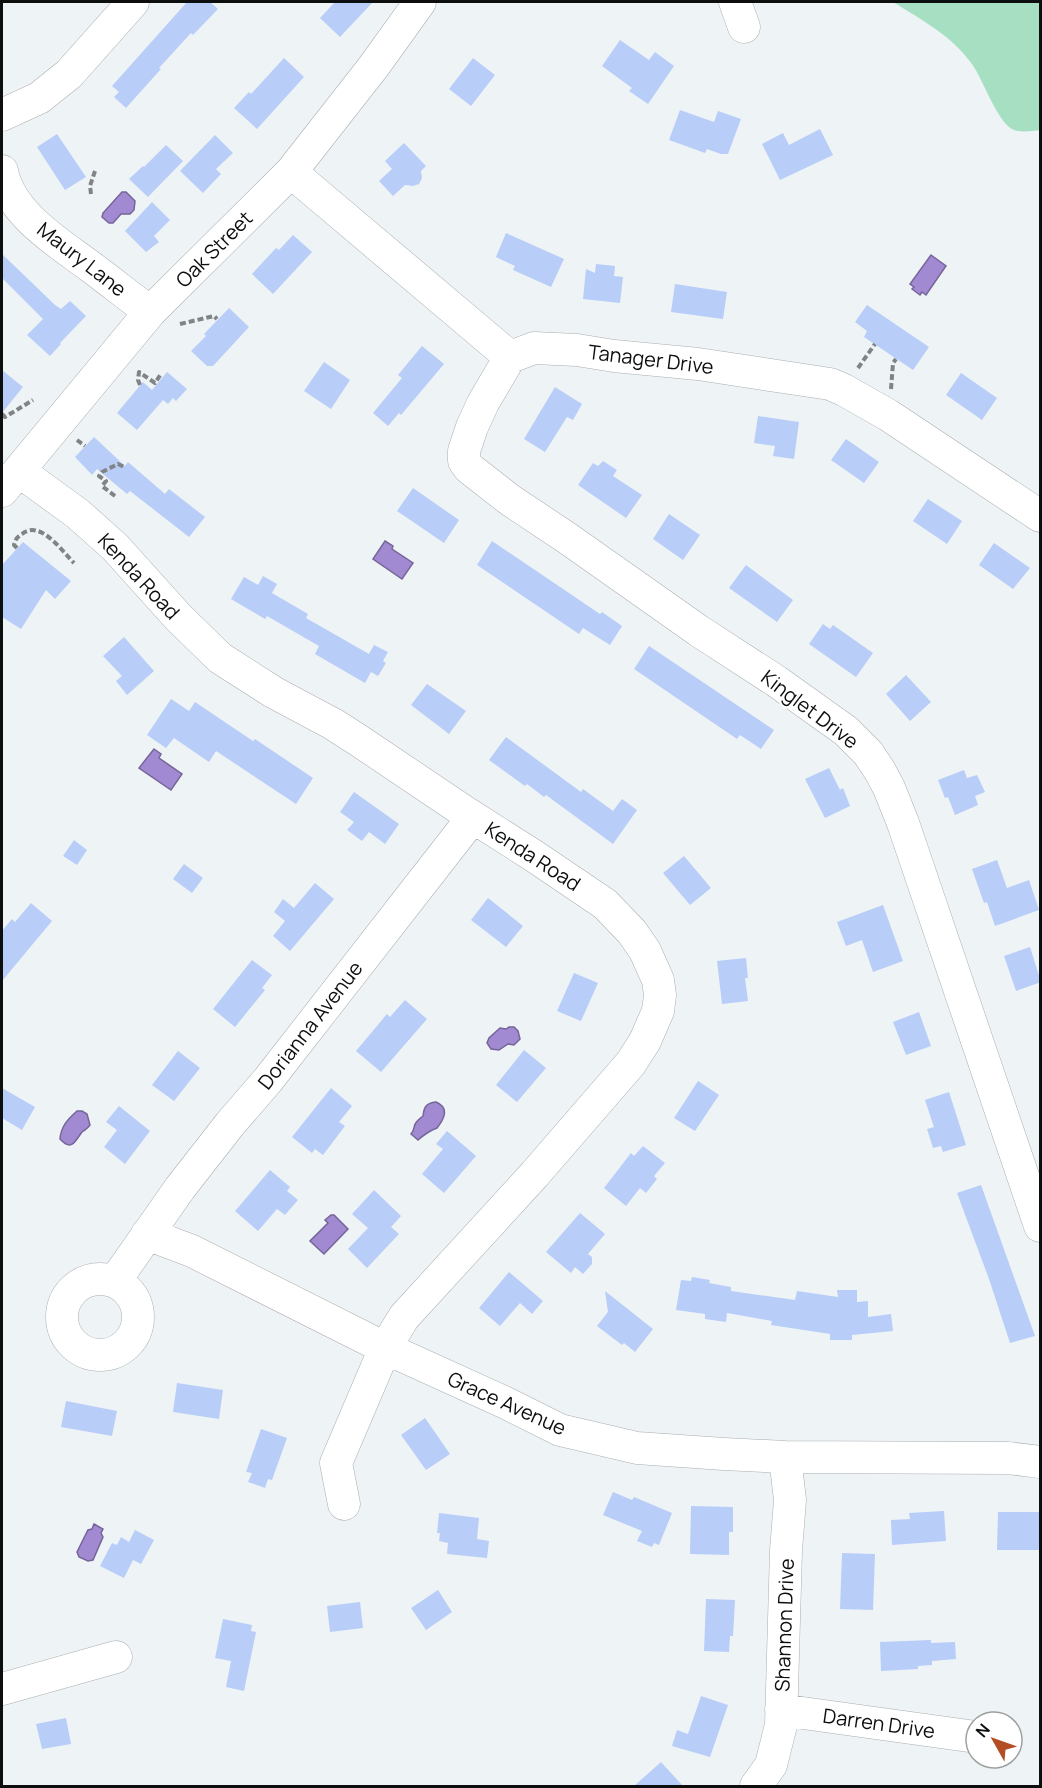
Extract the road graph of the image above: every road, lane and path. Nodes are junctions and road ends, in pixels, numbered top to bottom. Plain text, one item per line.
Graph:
1 (133, 2) edge
2 (420, 2) edge
3 (2, 115) edge
4 (2, 171) edge
5 (95, 171) dead end
6 (291, 172) junction
7 (91, 194) dead end
8 (150, 312) junction
9 (218, 319) dead end
10 (180, 324) dead end
11 (874, 344) dead end
12 (510, 357) junction
13 (897, 359) dead end
14 (858, 368) dead end
15 (161, 374) dead end
16 (140, 385) dead end
17 (891, 389) dead end
18 (33, 400) dead end
19 (2, 414) edge
20 (124, 467) dead end
21 (10, 481) edge
22 (115, 496) dead end
23 (1041, 516) edge
24 (18, 548) dead end
25 (74, 563) dead end
26 (473, 817) junction
27 (1041, 1226) edge
28 (147, 1234) junction
29 (115, 1281) dead end
30 (385, 1348) junction
31 (785, 1457) junction
32 (1041, 1462) edge
33 (344, 1504) dead end
34 (116, 1657) dead end
35 (2, 1689) edge
36 (781, 1710) junction
37 (964, 1735) edge
38 (756, 1786) edge

1 - 3 street
2 - 6 street, Oak Street
4 - 8 street, Maury Lane
5 - 7 path
6 - 8 street, Oak Street
6 - 12 street
8 - 21 street, Oak Street
9 - 10 path
11 - 14 path
12 - 23 street, Tanager Drive
12 - 27 street, Kinglet Drive
13 - 17 path
15 - 16 path
18 - 19 path
20 - 22 path
21 - 26 street, Kenda Road
24 - 25 path
26 - 28 street, Dorianna Avenue
26 - 30 street, Kenda Road
28 - 29 street, Dorianna Avenue
28 - 30 street, Grace Avenue
30 - 31 street, Grace Avenue
30 - 33 street, Kenda Road
31 - 32 street, Grace Avenue
31 - 36 street, Shannon Drive
34 - 35 street
36 - 37 street, Darren Drive
36 - 38 street, Shannon Drive

